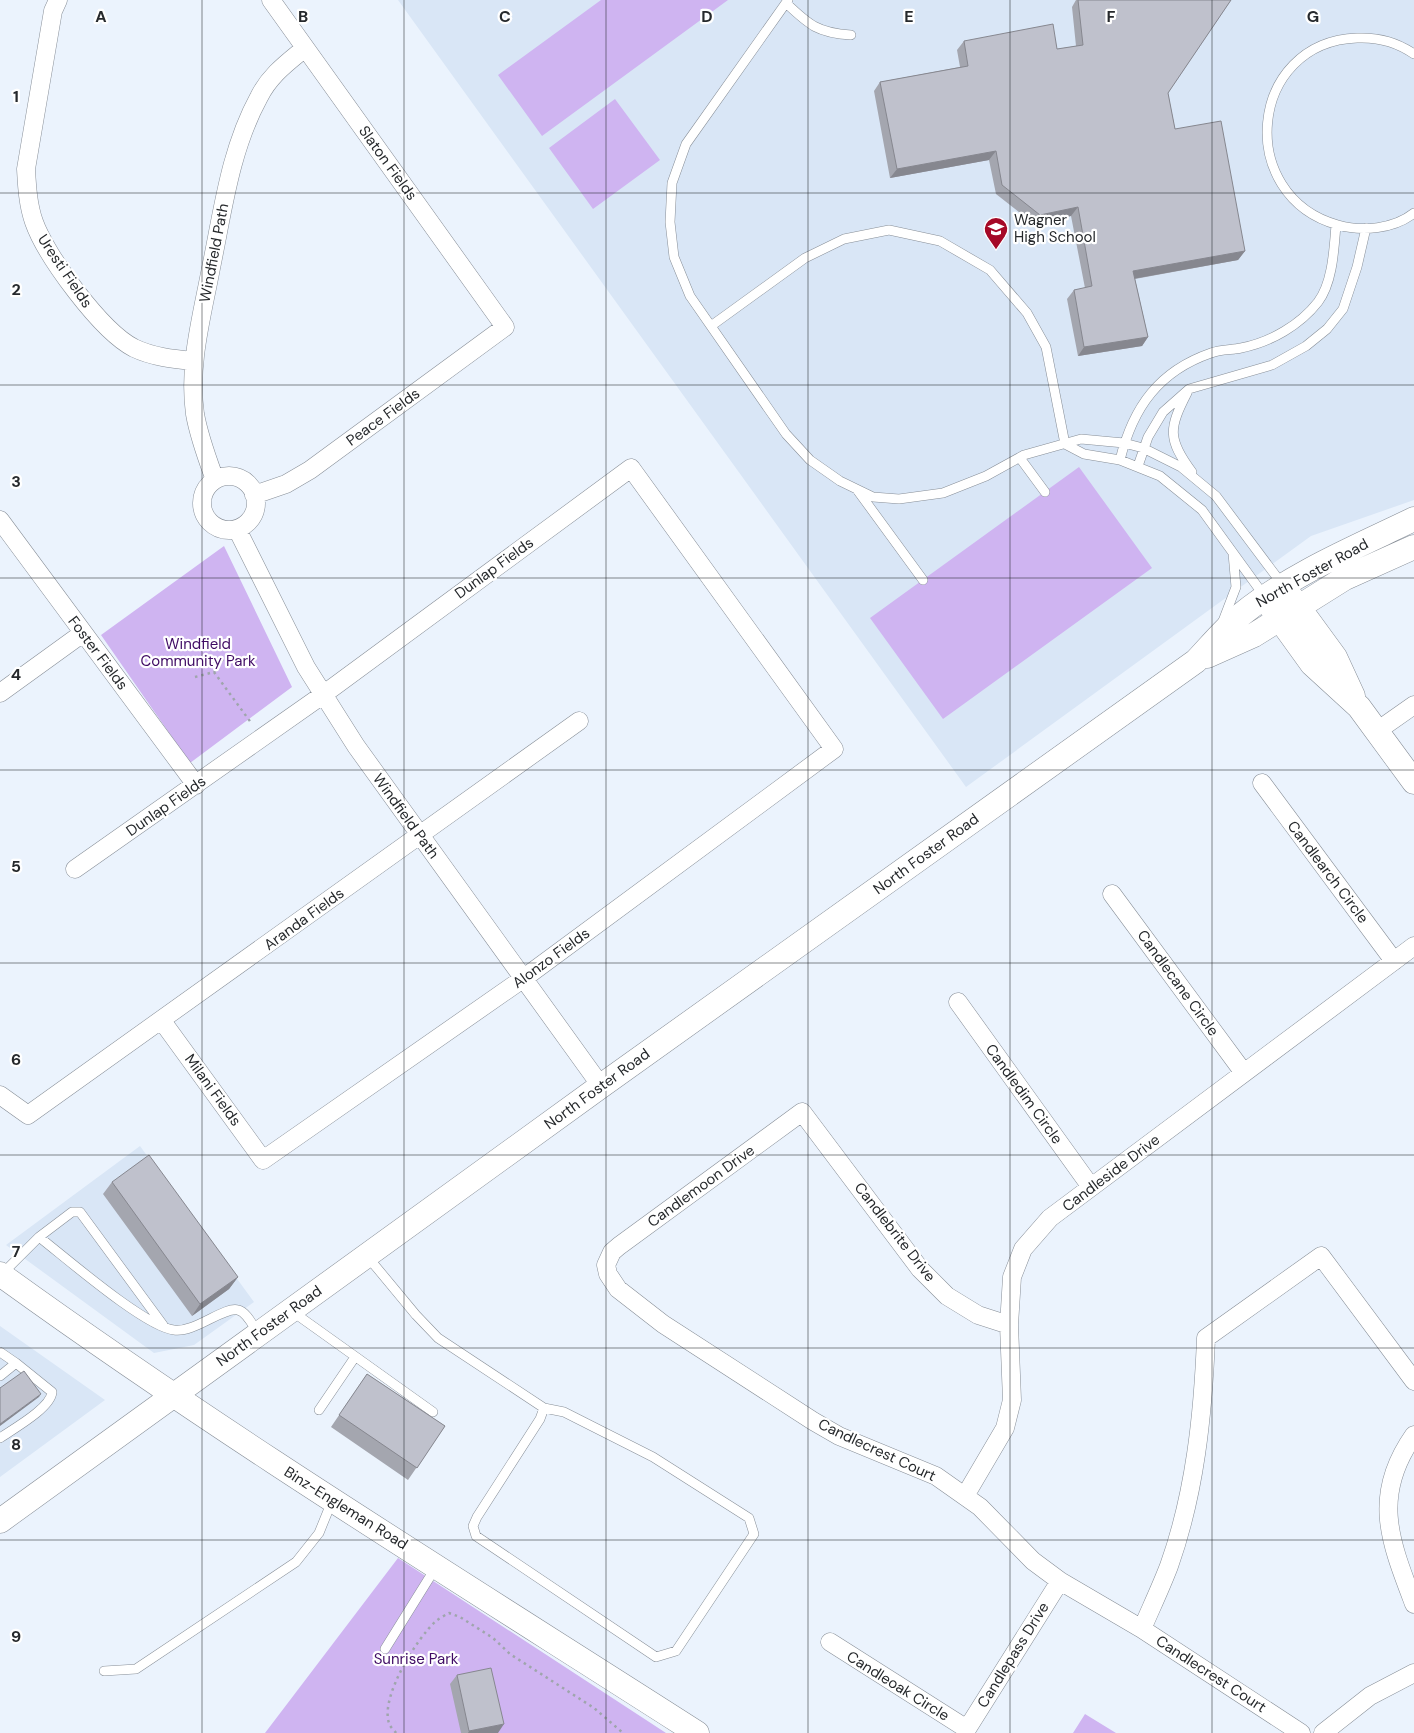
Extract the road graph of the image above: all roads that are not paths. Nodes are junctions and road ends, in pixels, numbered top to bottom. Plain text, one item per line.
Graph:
1 (58, 0) edge
2 (271, 0) edge
3 (787, 1) edge
4 (851, 35) dead end
5 (305, 48) junction
6 (1414, 54) edge
7 (1414, 213) edge
8 (1336, 225) junction
9 (1366, 228) junction
10 (711, 326) junction
11 (505, 327) joint
12 (193, 361) junction
13 (1189, 389) junction
14 (1124, 443) junction
15 (1066, 444) junction
16 (1143, 448) junction
17 (1020, 458) junction
18 (1120, 460) junction
19 (1138, 466) junction
20 (216, 480) junction
21 (1203, 486) junction
22 (857, 489) junction
23 (1045, 492) dead end
24 (254, 494) junction
25 (1414, 518) edge
26 (0, 520) edge
27 (237, 529) junction
28 (1414, 547) edge
29 (1233, 553) junction
30 (923, 580) dead end
31 (1274, 592) junction
32 (1289, 612) junction
33 (83, 633) junction
34 (1215, 641) junction
35 (1196, 661) junction
36 (0, 693) edge
37 (324, 694) junction
38 (1414, 704) edge
39 (579, 721) dead end
40 (1377, 731) junction
41 (834, 749) joint
42 (1414, 782) edge
43 (1262, 783) dead end
44 (196, 785) junction
45 (420, 836) junction
46 (75, 869) dead end
47 (1112, 894) dead end
48 (1414, 946) edge
49 (1394, 961) junction
50 (524, 978) junction
51 (958, 1002) dead end
52 (162, 1021) junction
53 (1244, 1073) junction
54 (601, 1086) junction
55 (0, 1095) edge
56 (802, 1112) joint
57 (263, 1160) joint
58 (1092, 1187) junction
59 (39, 1237) junction
60 (367, 1255) junction
61 (606, 1265) joint
62 (0, 1275) edge
63 (290, 1310) junction
64 (1009, 1325) junction
65 (164, 1326) junction
66 (259, 1333) junction
67 (0, 1352) edge
68 (355, 1357) junction
69 (16, 1363) junction
70 (0, 1376) edge
71 (1414, 1381) edge
72 (8, 1384) edge
73 (172, 1396) junction
74 (24, 1408) edge
75 (544, 1408) junction
76 (319, 1410) dead end
77 (433, 1412) dead end
78 (30, 1417) junction
79 (5, 1422) edge
80 (11, 1430) junction
81 (1414, 1435) edge
82 (0, 1438) edge
83 (965, 1496) junction
84 (333, 1499) junction
85 (0, 1521) edge
86 (437, 1566) junction
87 (1060, 1581) junction
88 (1414, 1604) edge
89 (1142, 1629) junction
90 (830, 1642) dead end
91 (384, 1649) dead end
92 (104, 1672) dead end
93 (1414, 1673) edge
94 (967, 1729) joint
95 (697, 1733) edge
96 (1301, 1733) edge
97 (1323, 1733) edge

1 - 12 street, Uresti Fields
2 - 5 street, Slaton Fields
3 - 4 lane
3 - 10 lane
5 - 11 street, Slaton Fields
5 - 12 street, Windfield Path
6 - 8 lane
7 - 9 lane
8 - 9 lane
8 - 14 lane
9 - 13 lane
10 - 15 lane
10 - 22 lane
11 - 24 street, Peace Fields
12 - 20 street, Windfield Path
13 - 16 lane
13 - 21 lane
14 - 15 lane
14 - 16 lane
14 - 18 lane
15 - 17 lane
15 - 18 lane
16 - 19 lane
16 - 21 lane
17 - 22 lane
17 - 23 lane
18 - 19 lane
19 - 29 lane
20 - 24 street
20 - 27 street
21 - 31 lane
22 - 30 lane
24 - 27 street
25 - 31 main road, North Foster Road
26 - 33 street, Foster Fields
27 - 37 street, Windfield Path
28 - 32 main road, North Foster Road
29 - 31 lane
29 - 34 lane
31 - 32 main road
31 - 34 main road, North Foster Road
32 - 35 main road, North Foster Road
32 - 40 main road
33 - 36 street
33 - 44 street, Foster Fields
34 - 35 main road, North Foster Road
35 - 54 main road, North Foster Road
37 - 41 street, Dunlap Fields
37 - 44 street, Dunlap Fields
37 - 45 street, Windfield Path
38 - 40 street
39 - 45 street, Aranda Fields
40 - 42 main road
41 - 50 street, Alonzo Fields
43 - 49 street, Candlearch Circle
44 - 46 street, Dunlap Fields
45 - 50 street, Windfield Path
45 - 52 street, Aranda Fields
47 - 53 street, Candlecane Circle
48 - 49 street, Candleside Drive
49 - 53 street, Candleside Drive
50 - 54 street, Windfield Path
50 - 57 street, Alonzo Fields
51 - 58 street, Candledim Circle
52 - 55 street, Aranda Fields
52 - 57 street, Milani Fields
53 - 58 street, Candleside Drive
54 - 60 main road, North Foster Road
56 - 61 street, Candlemoon Drive
56 - 64 street, Candlebrite Drive
58 - 64 street, Candleside Drive
59 - 62 lane
59 - 65 lane
59 - 65 lane
60 - 63 main road, North Foster Road
60 - 75 lane
61 - 83 street, Candlecrest Court
62 - 73 main road, Binz-Engleman Road
63 - 66 main road, North Foster Road
63 - 68 lane
64 - 83 street, Candleside Drive
65 - 66 lane
66 - 73 main road, North Foster Road
67 - 69 lane
68 - 76 lane
68 - 77 lane
69 - 70 lane
69 - 78 lane
70 - 72 lane
71 - 89 street
73 - 84 main road, Binz-Engleman Road
73 - 85 main road, North Foster Road
74 - 78 lane
75 - 75 lane
78 - 80 lane
79 - 80 lane
80 - 82 lane
81 - 88 street
83 - 87 street, Candlecrest Court
84 - 86 main road, Binz-Engleman Road
84 - 92 lane
86 - 91 lane
86 - 95 main road, Binz-Engleman Road
87 - 89 street, Candlecrest Court
87 - 94 street, Candlepass Drive
89 - 96 street, Candlecrest Court
90 - 94 street, Candleoak Circle
93 - 97 street

